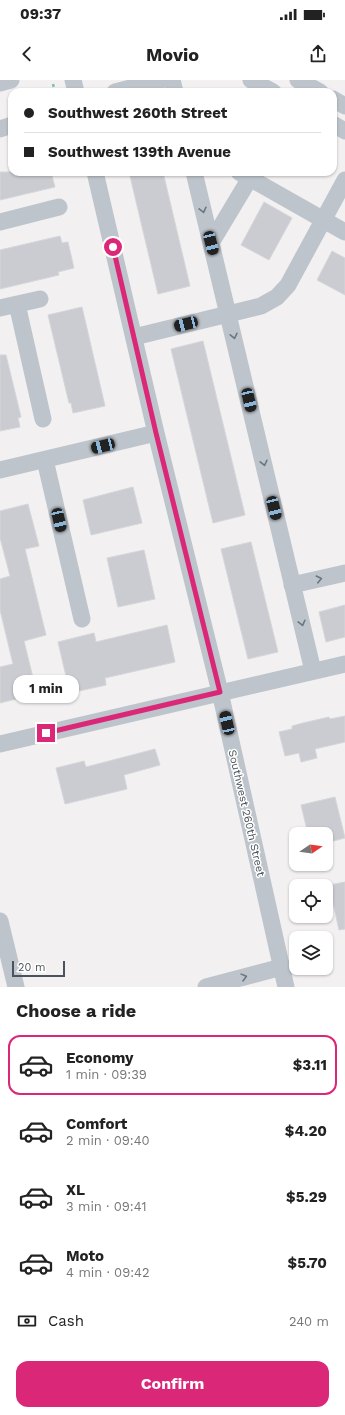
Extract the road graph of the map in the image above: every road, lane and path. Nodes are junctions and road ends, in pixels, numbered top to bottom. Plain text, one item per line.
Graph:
1 (11, 80) edge
2 (161, 80) edge
3 (251, 80) edge
4 (298, 80) edge
5 (0, 83) edge
6 (53, 84) dead end
7 (54, 88) edge
8 (130, 88) edge
9 (266, 88) edge
10 (313, 88) edge
11 (96, 176) edge
12 (195, 176) edge
13 (244, 176) edge
14 (247, 176) edge
15 (345, 180) edge
16 (59, 207) dead end
17 (323, 220) junction
18 (0, 222) edge
19 (345, 232) edge
20 (211, 243) junction
21 (40, 299) dead end
22 (17, 304) junction
23 (0, 308) edge
24 (229, 314) junction
25 (134, 337) junction
26 (43, 419) dead end
27 (156, 433) junction
28 (45, 460) junction
29 (0, 470) edge
30 (345, 573) edge
31 (292, 585) junction
32 (82, 619) dead end
33 (345, 664) edge
34 (313, 671) junction
35 (220, 692) junction
36 (0, 744) edge
37 (0, 921) edge
38 (282, 967) junction
39 (16, 987) edge
40 (206, 987) edge
41 (286, 987) edge

1 - 5 street
2 - 8 street
3 - 9 street
4 - 10 street
6 - 7 path
11 - 25 street, Southwest 260th Street
12 -> 20 street
13 - 20 street
14 - 17 street
15 - 17 street
16 - 18 street
17 - 19 street
17 - 24 street
20 - 24 street
21 - 22 street
22 - 23 street
22 - 26 street
24 - 25 street
24 -> 31 street
25 - 27 street, Southwest 260th Street
27 - 28 street
27 - 35 street, Southwest 260th Street
28 - 29 street
28 - 32 street
31 -> 30 street
31 -> 34 street
33 - 34 street
34 - 35 street
35 - 36 street
35 - 38 street, Southwest 260th Street
37 - 39 street
40 -> 38 street
38 - 41 street, Southwest 260th Street

